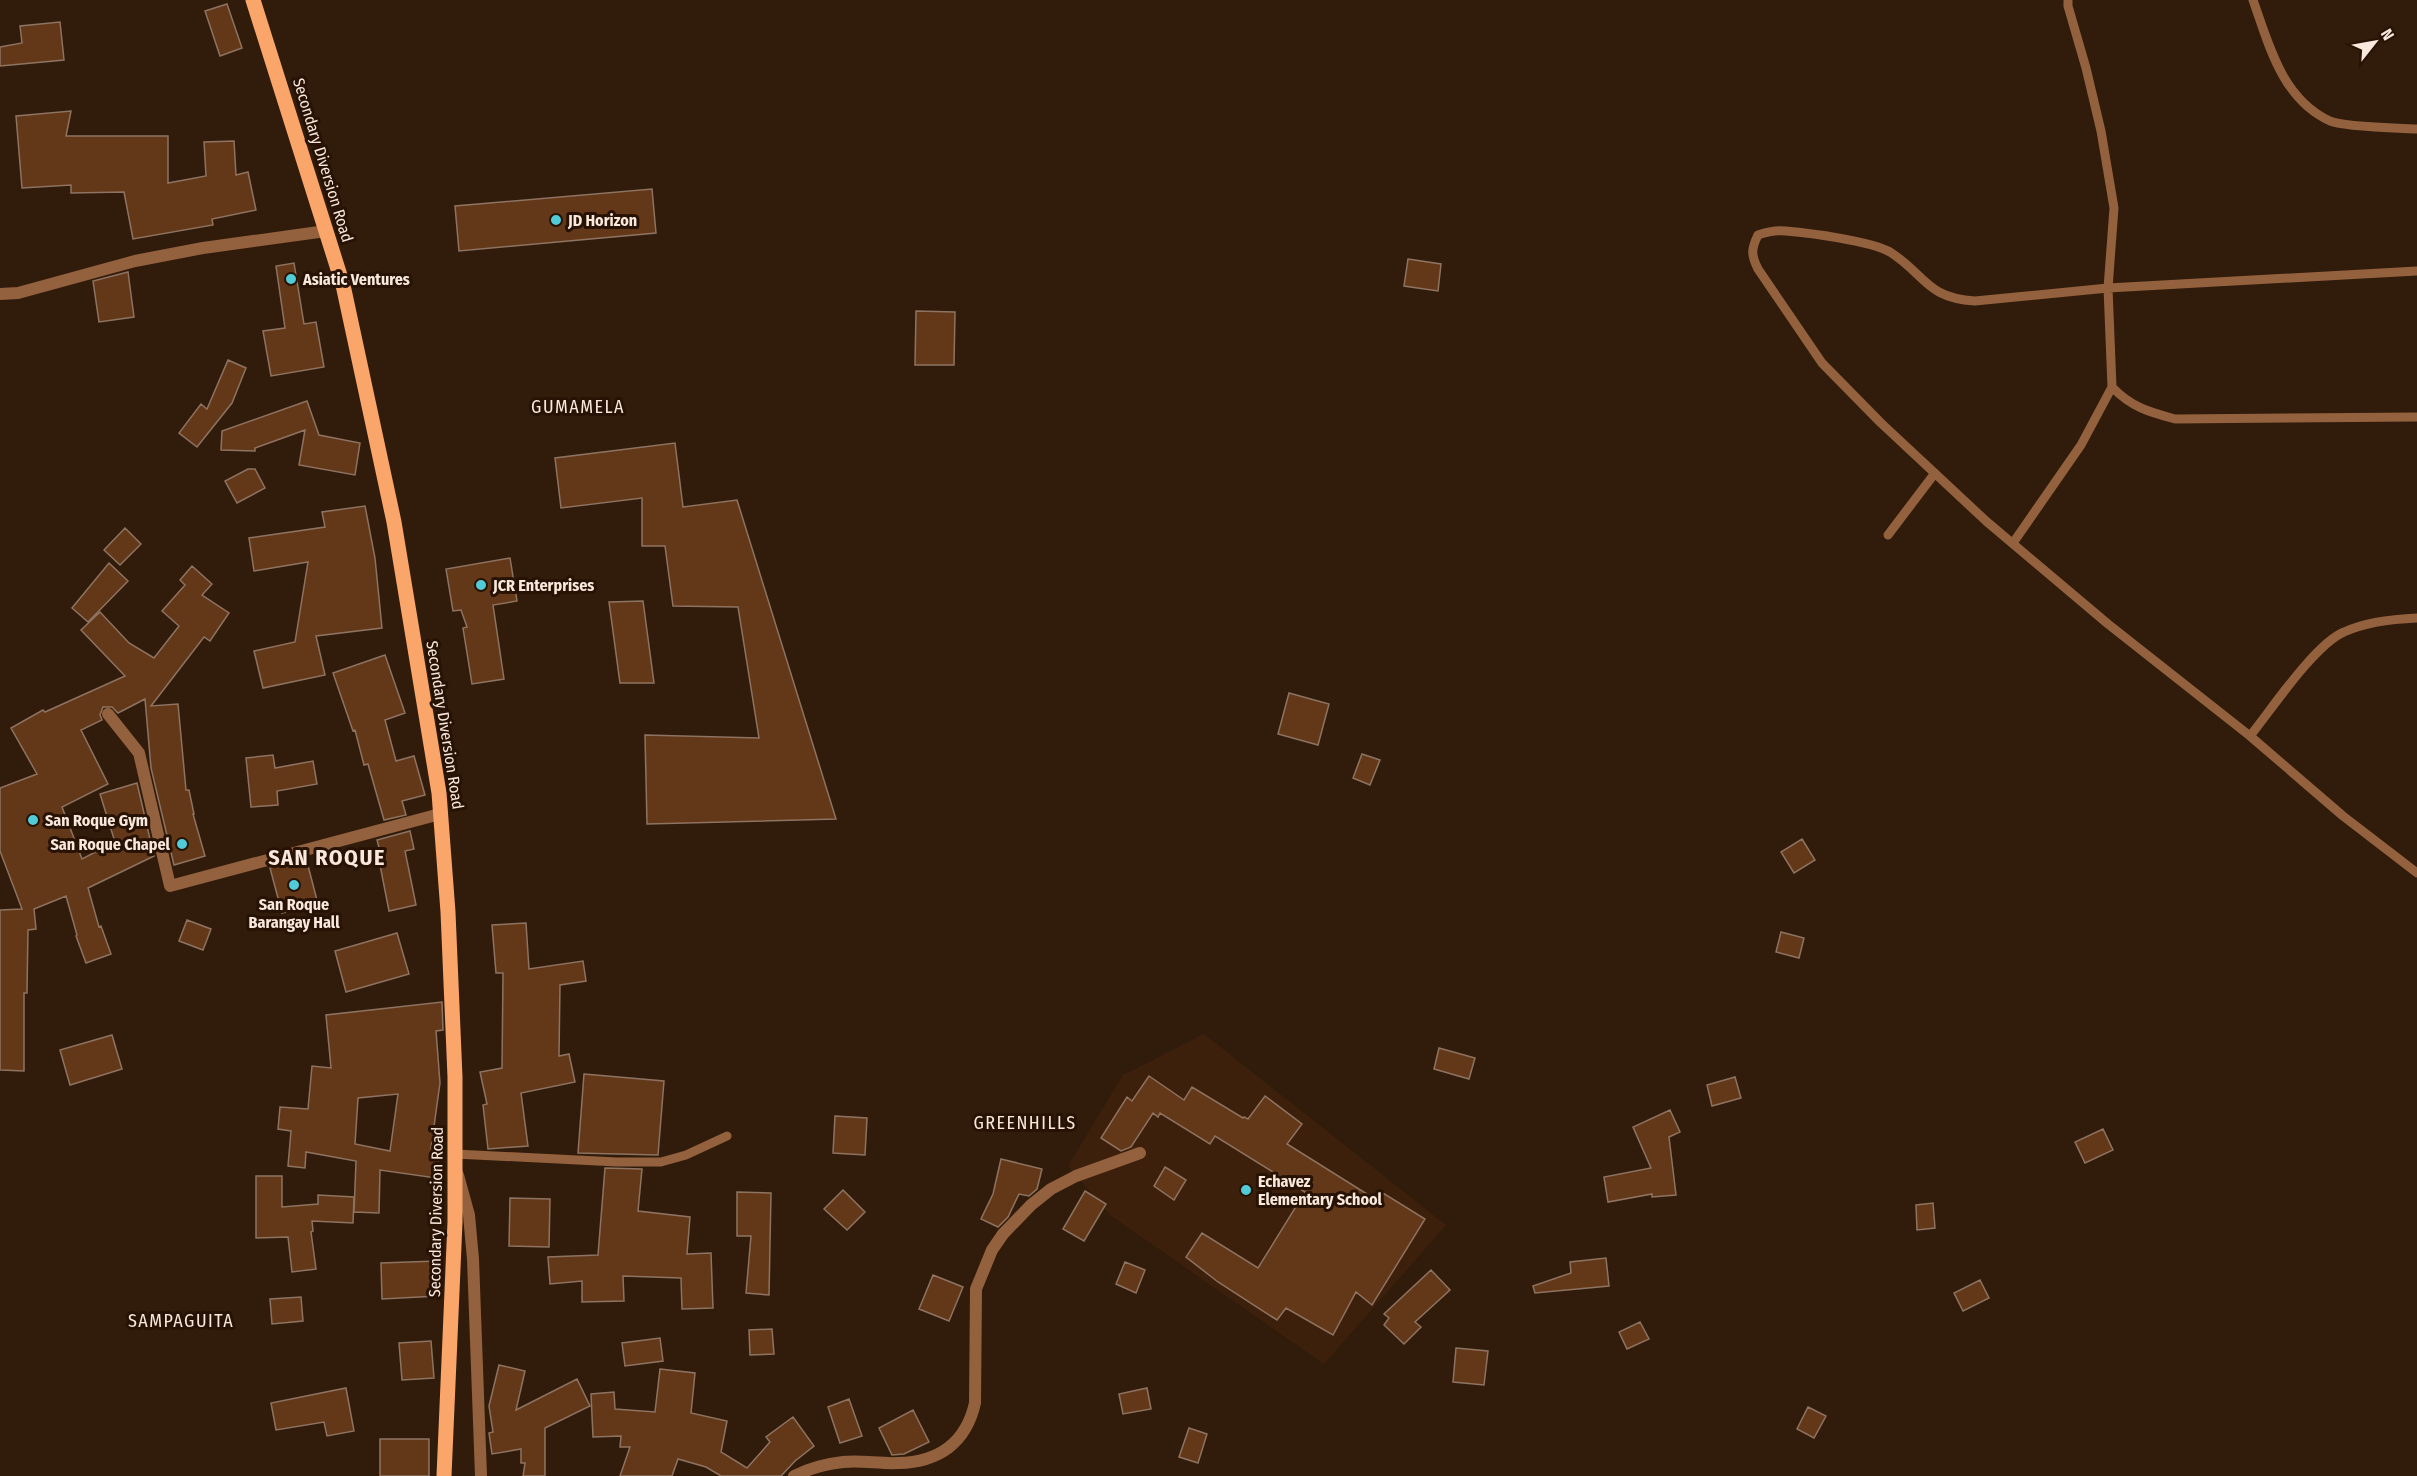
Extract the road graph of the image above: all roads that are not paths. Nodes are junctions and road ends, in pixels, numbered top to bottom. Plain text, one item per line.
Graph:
1 (254, 0) edge
2 (2068, 0) edge
3 (2253, 0) edge
4 (2417, 129) edge
5 (326, 231) junction
6 (2417, 271) edge
7 (2108, 288) junction
8 (0, 294) edge
9 (2112, 387) junction
10 (2417, 417) edge
11 (1935, 473) junction
12 (1888, 535) dead end
13 (2013, 543) junction
14 (2417, 618) edge
15 (108, 714) dead end
16 (2250, 736) junction
17 (440, 814) junction
18 (2417, 873) edge
19 (727, 1136) dead end
20 (1140, 1153) dead end
21 (455, 1161) junction
22 (444, 1476) edge
23 (481, 1476) edge
24 (794, 1476) edge

1 - 5 main road, Secondary Diversion Road
2 - 7 lane
3 - 4 lane
5 - 8 street
5 - 17 main road, Secondary Diversion Road
6 - 7 lane
7 - 9 lane
7 - 11 lane
9 - 10 lane
9 - 13 lane
11 - 12 lane
11 - 13 lane
13 - 16 lane
14 - 16 lane
15 - 17 street
16 - 18 lane
17 - 21 main road, Secondary Diversion Road
19 - 21 lane
20 - 24 street
21 - 22 main road, Secondary Diversion Road
21 - 23 street

